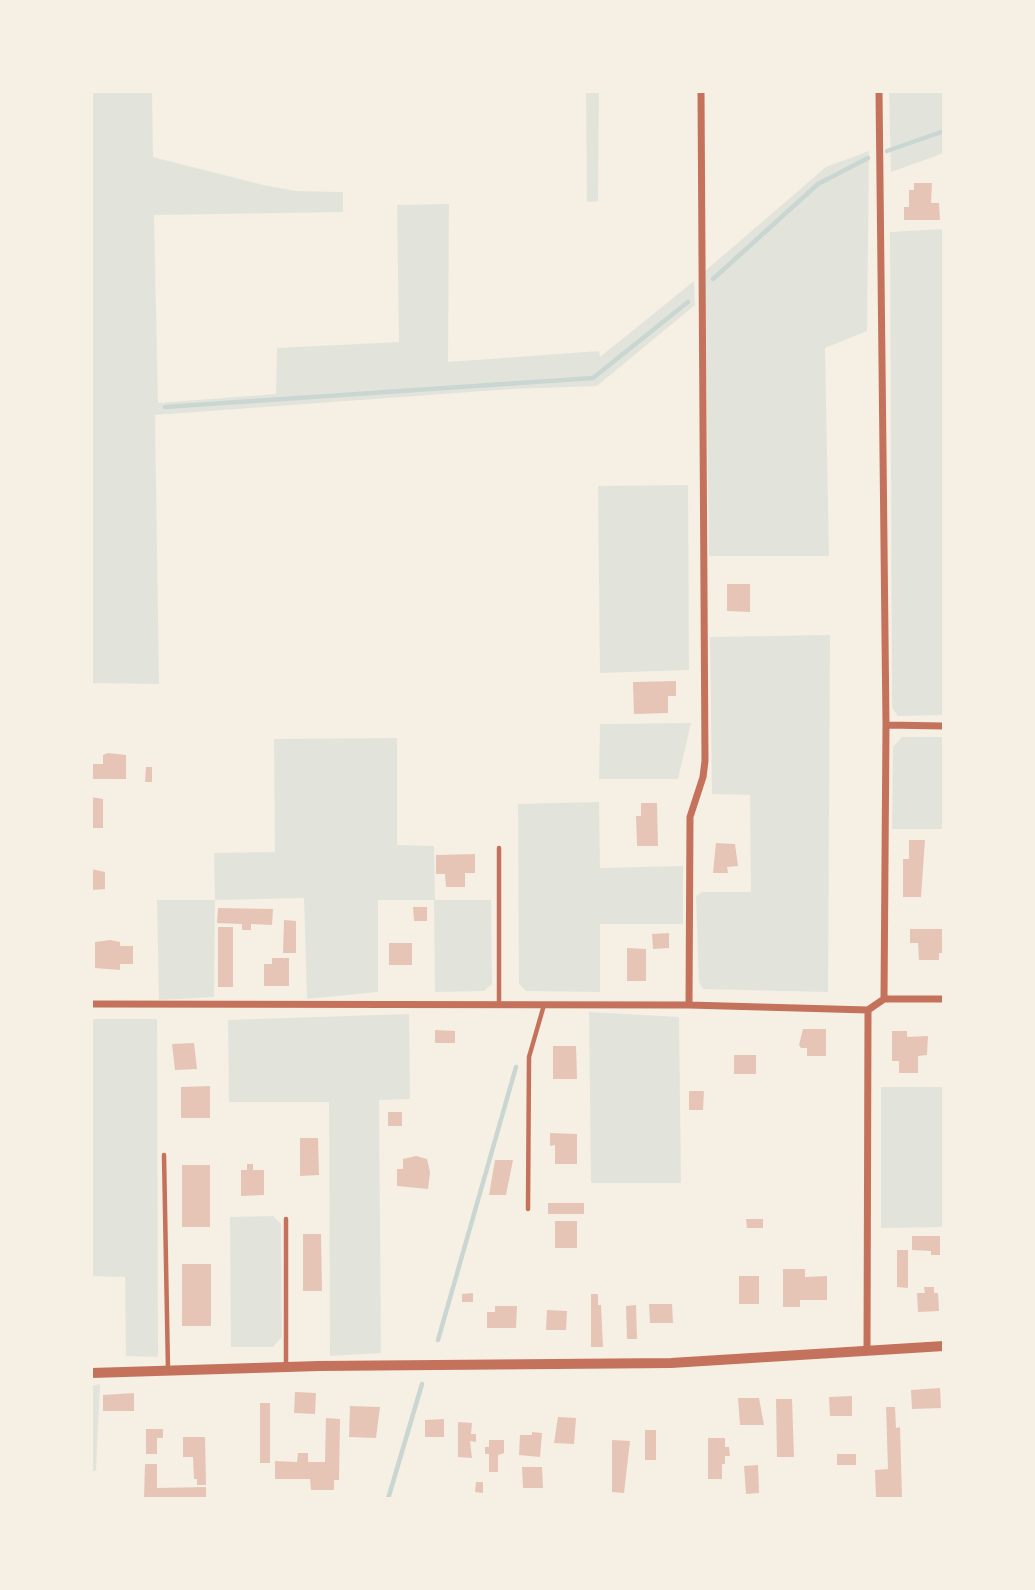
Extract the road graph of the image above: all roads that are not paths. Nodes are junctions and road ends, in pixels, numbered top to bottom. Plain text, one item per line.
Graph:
1 (701, 91) edge
2 (879, 91) edge
3 (886, 725) junction
4 (944, 726) edge
5 (499, 848) dead end
6 (884, 999) junction
7 (944, 999) edge
8 (91, 1004) edge
9 (499, 1005) junction
10 (544, 1005) junction
11 (689, 1005) junction
12 (869, 1010) junction
13 (164, 1155) dead end
14 (528, 1209) dead end
15 (286, 1219) dead end
16 (944, 1346) edge
17 (866, 1351) junction
18 (286, 1367) junction
19 (168, 1371) junction
20 (91, 1373) edge

1 - 11 street
2 - 3 street
3 - 4 street
3 - 6 street
5 - 9 lane
6 - 7 street
6 - 12 street
8 - 9 street
9 - 10 street
10 - 11 street
10 - 14 lane
11 - 12 street
12 - 17 street
13 - 19 lane
15 - 18 lane
16 - 17 street
17 - 18 street
18 - 19 street
19 - 20 street

